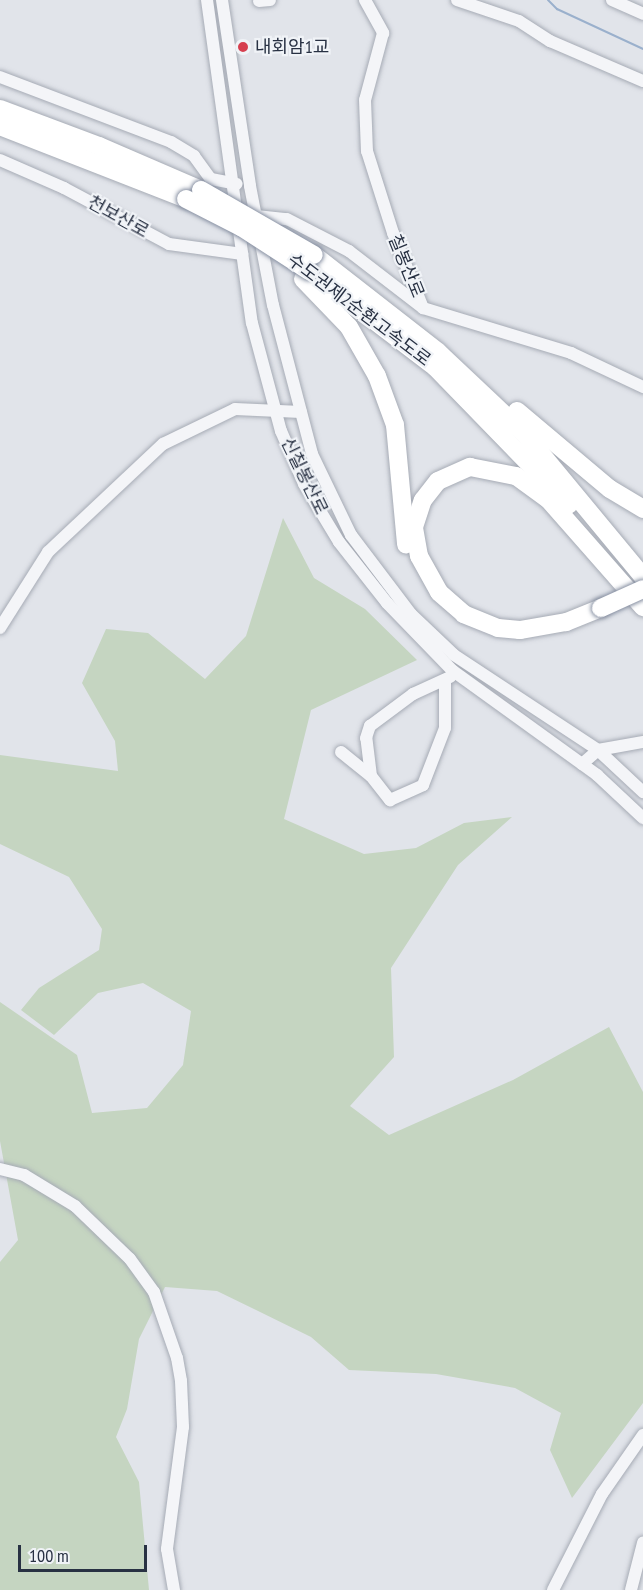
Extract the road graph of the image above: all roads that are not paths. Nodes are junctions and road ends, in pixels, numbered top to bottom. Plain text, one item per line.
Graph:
1 (207, 0) edge
2 (222, 0) edge
3 (365, 0) edge
4 (458, 0) edge
5 (612, 0) edge
6 (643, 14) edge
7 (0, 77) edge
8 (643, 81) edge
9 (0, 109) edge
10 (0, 126) edge
11 (0, 160) edge
12 (231, 183) junction
13 (250, 186) junction
14 (193, 200) junction
15 (256, 216) junction
16 (242, 254) junction
17 (309, 268) junction
18 (374, 298) junction
19 (423, 308) junction
20 (643, 387) edge
21 (275, 408) junction
22 (301, 412) junction
23 (643, 509) edge
24 (643, 577) edge
25 (643, 589) edge
26 (643, 599) edge
27 (643, 607) edge
28 (602, 612) junction
29 (0, 628) edge
30 (455, 672) junction
31 (446, 682) junction
32 (643, 742) edge
33 (598, 750) junction
34 (341, 752) dead end
35 (582, 764) junction
36 (371, 776) junction
37 (643, 792) edge
38 (643, 818) edge
39 (0, 1169) edge
40 (643, 1435) edge
41 (643, 1543) edge
42 (174, 1590) edge
43 (553, 1590) edge
44 (631, 1590) edge

1 - 12 street, 신칠봉산로
2 - 13 street, 신칠봉산로
3 - 19 street, 칠봉산로
4 - 8 street
5 - 6 street
7 - 12 street
9 - 14 highway, 수도권제2순환고속도로
10 - 14 highway
11 - 16 street, 천보산로
12 - 13 street
12 - 16 street, 신칠봉산로
13 - 15 street, 신칠봉산로
14 - 17 highway, 수도권제2순환고속도로, bridge
14 - 17 highway
15 - 19 street
15 - 22 street, 신칠봉산로
16 - 21 street, 신칠봉산로
17 - 18 highway, 수도권제2순환고속도로
17 - 26 highway, 수도권제2순환고속도로
17 - 28 highway
18 - 23 highway
18 - 24 highway, 수도권제2순환고속도로
19 - 20 street, 칠봉산로
21 - 22 street
21 - 29 street
21 - 30 street, 신칠봉산로
22 - 33 street, 신칠봉산로
25 - 28 highway, bridge
26 - 28 highway
27 - 28 highway
30 - 31 street
30 - 35 street, 신칠봉산로
31 - 36 street
31 - 36 street
32 - 33 street
33 - 35 street
33 - 37 street, 신칠봉산로
34 - 36 street
35 - 38 street, 신칠봉산로
39 - 42 street
40 - 43 street
41 - 44 street

